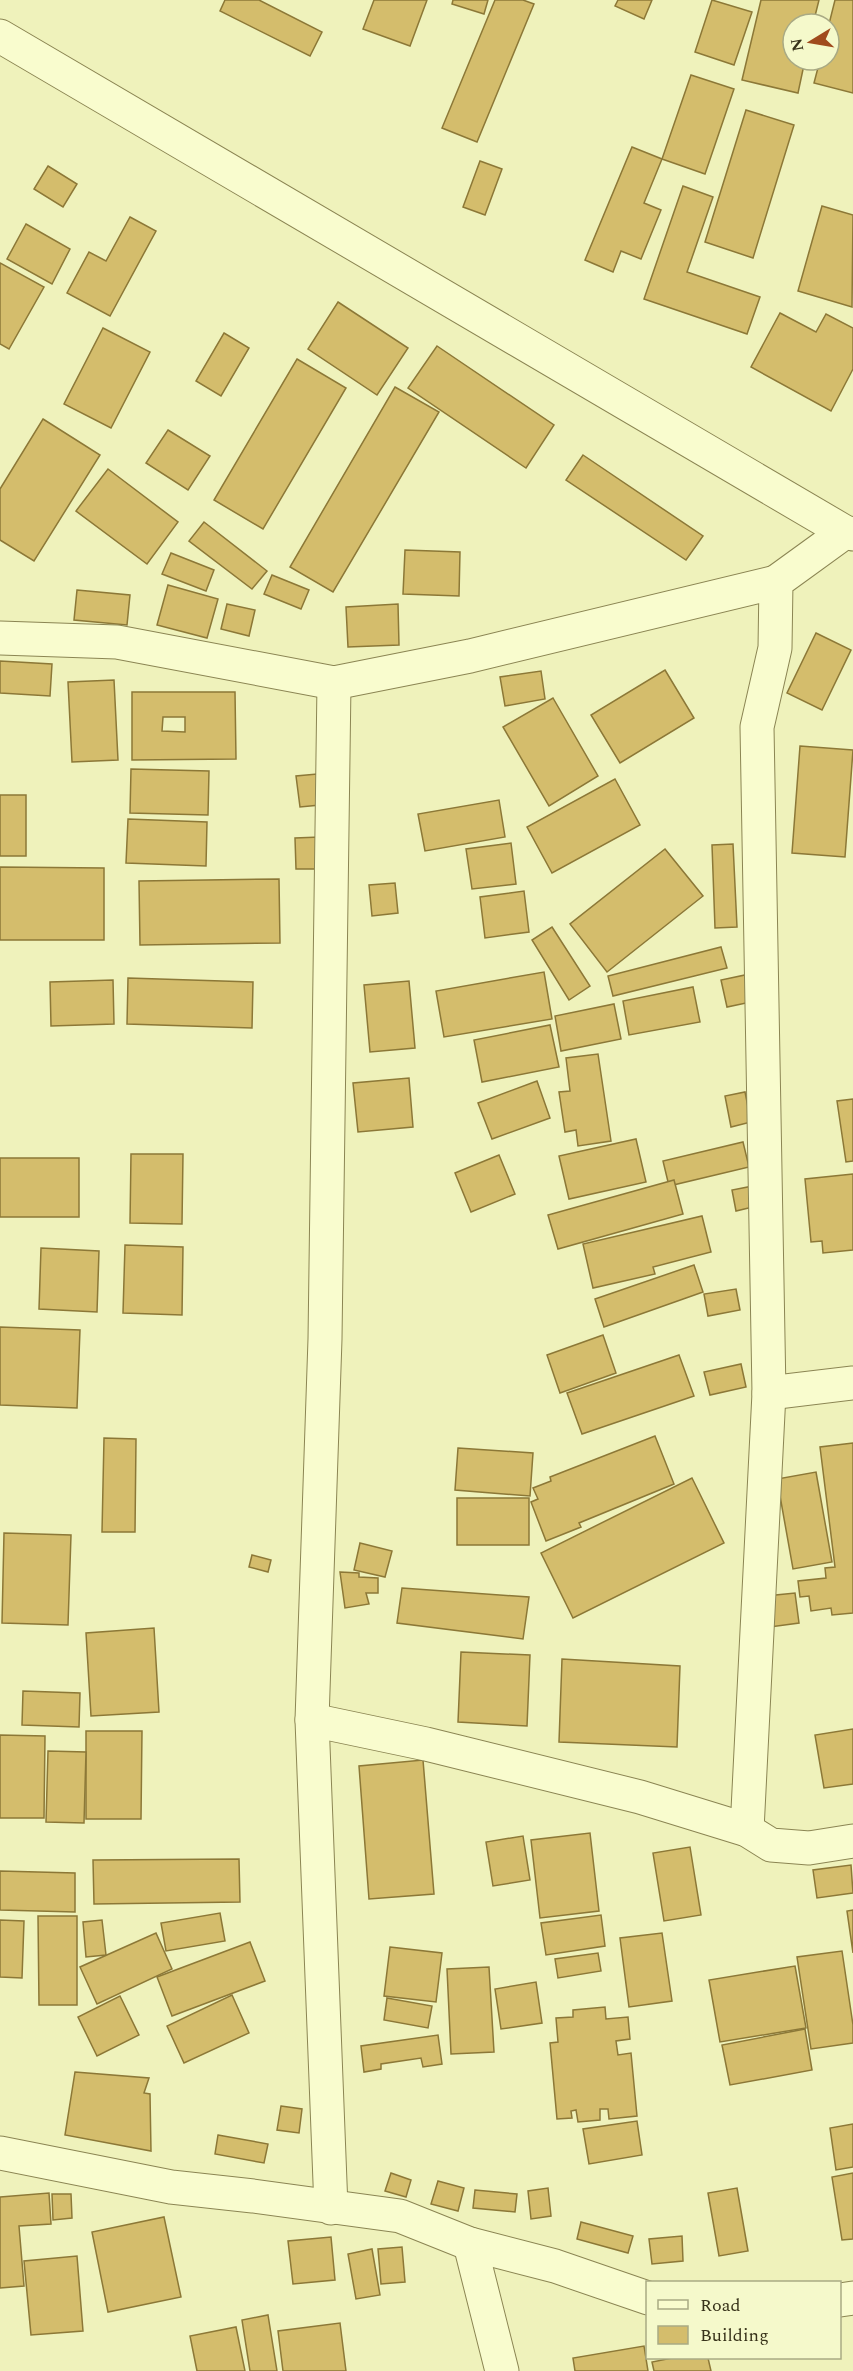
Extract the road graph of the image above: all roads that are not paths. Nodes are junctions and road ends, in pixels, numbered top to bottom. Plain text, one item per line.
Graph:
1 (0, 36) edge
2 (849, 533) edge
3 (776, 582) junction
4 (0, 638) edge
5 (334, 683) junction
6 (853, 1383) edge
7 (769, 1393) junction
8 (312, 1720) junction
9 (747, 1830) junction
10 (853, 1842) edge
11 (0, 2153) edge
12 (331, 2208) junction
13 (470, 2244) junction
14 (646, 2297) edge
15 (502, 2371) edge

1 - 2 street
2 - 3 street
3 - 5 street
3 - 7 street
4 - 5 street
5 - 8 street
6 - 7 street
7 - 9 street
8 - 9 street
8 - 12 street
9 - 10 street
11 - 12 street
12 - 13 street
13 - 14 street
13 - 15 street

